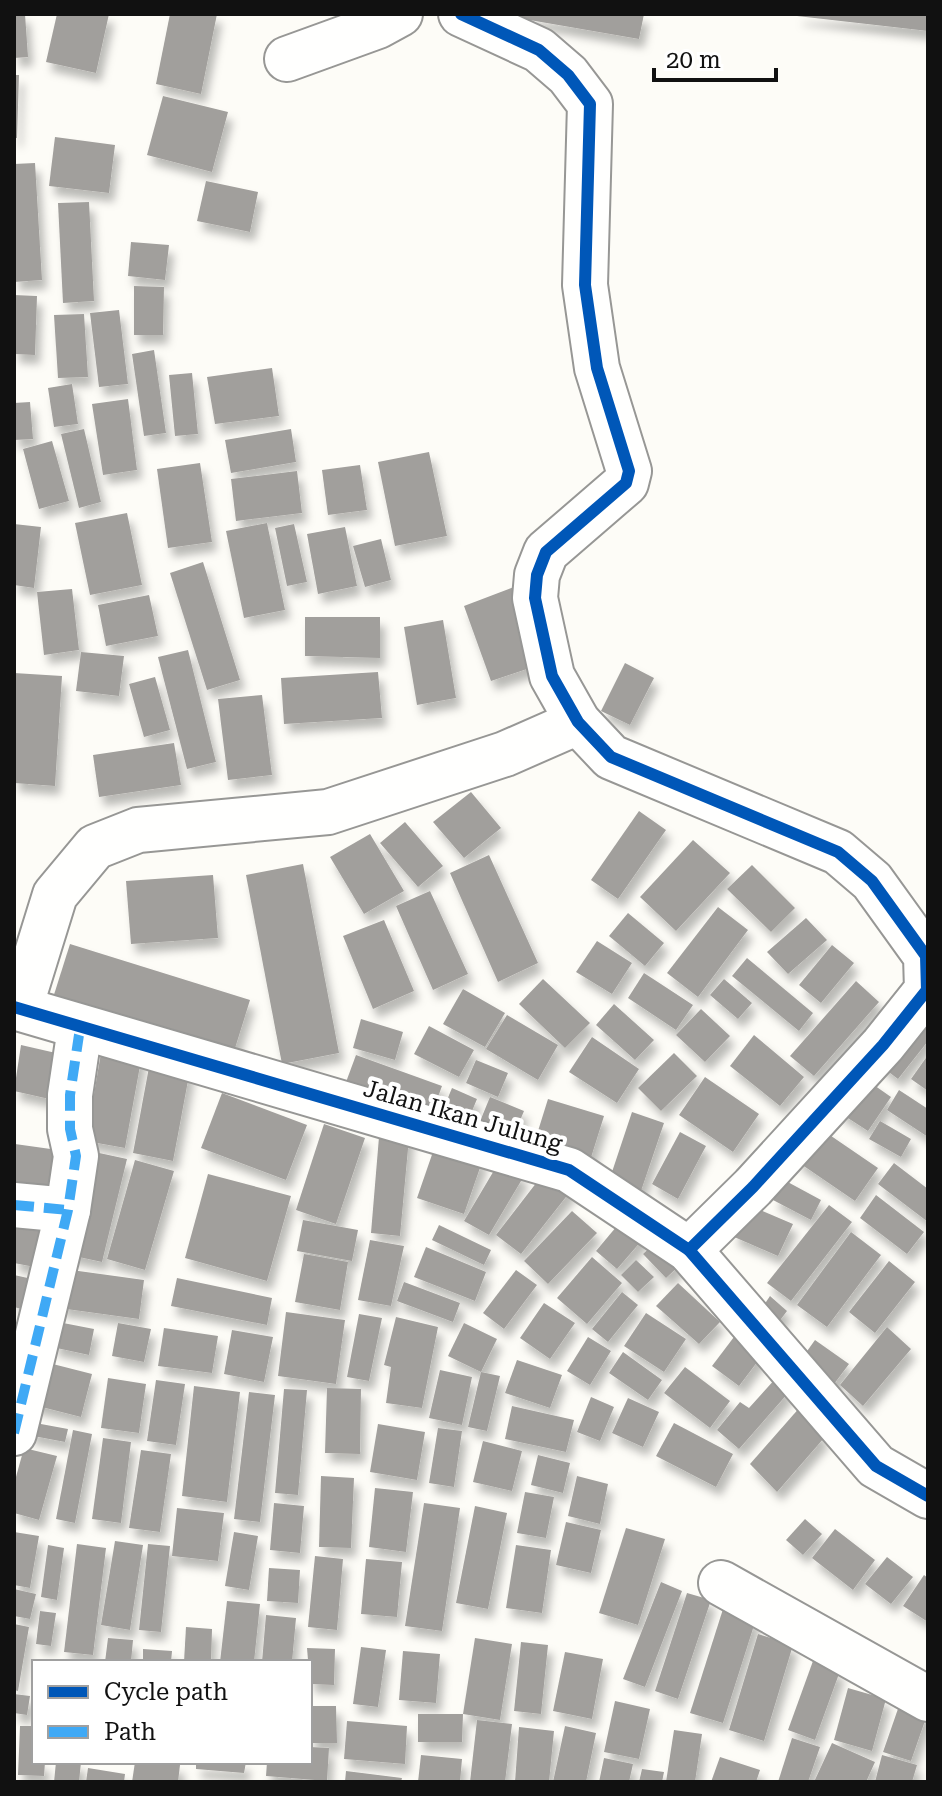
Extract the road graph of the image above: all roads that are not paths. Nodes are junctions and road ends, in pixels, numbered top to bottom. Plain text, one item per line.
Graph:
1 (400, 14) edge
2 (461, 14) edge
3 (287, 59) dead end
4 (578, 722) junction
5 (17, 1008) edge
6 (80, 1028) junction
7 (14, 1205) edge
8 (68, 1210) junction
9 (689, 1250) junction
10 (14, 1433) edge
11 (928, 1496) edge
12 (721, 1583) dead end
13 (928, 1699) edge

1 - 3 street
2 - 4 street
4 - 5 street
4 - 9 street
5 - 6 street, Jalan Ikan Julung
6 - 8 street
6 - 9 street, Jalan Ikan Julung
7 - 8 street
8 - 10 street
9 - 11 street, Jalan Ikan Julung
12 - 13 street

